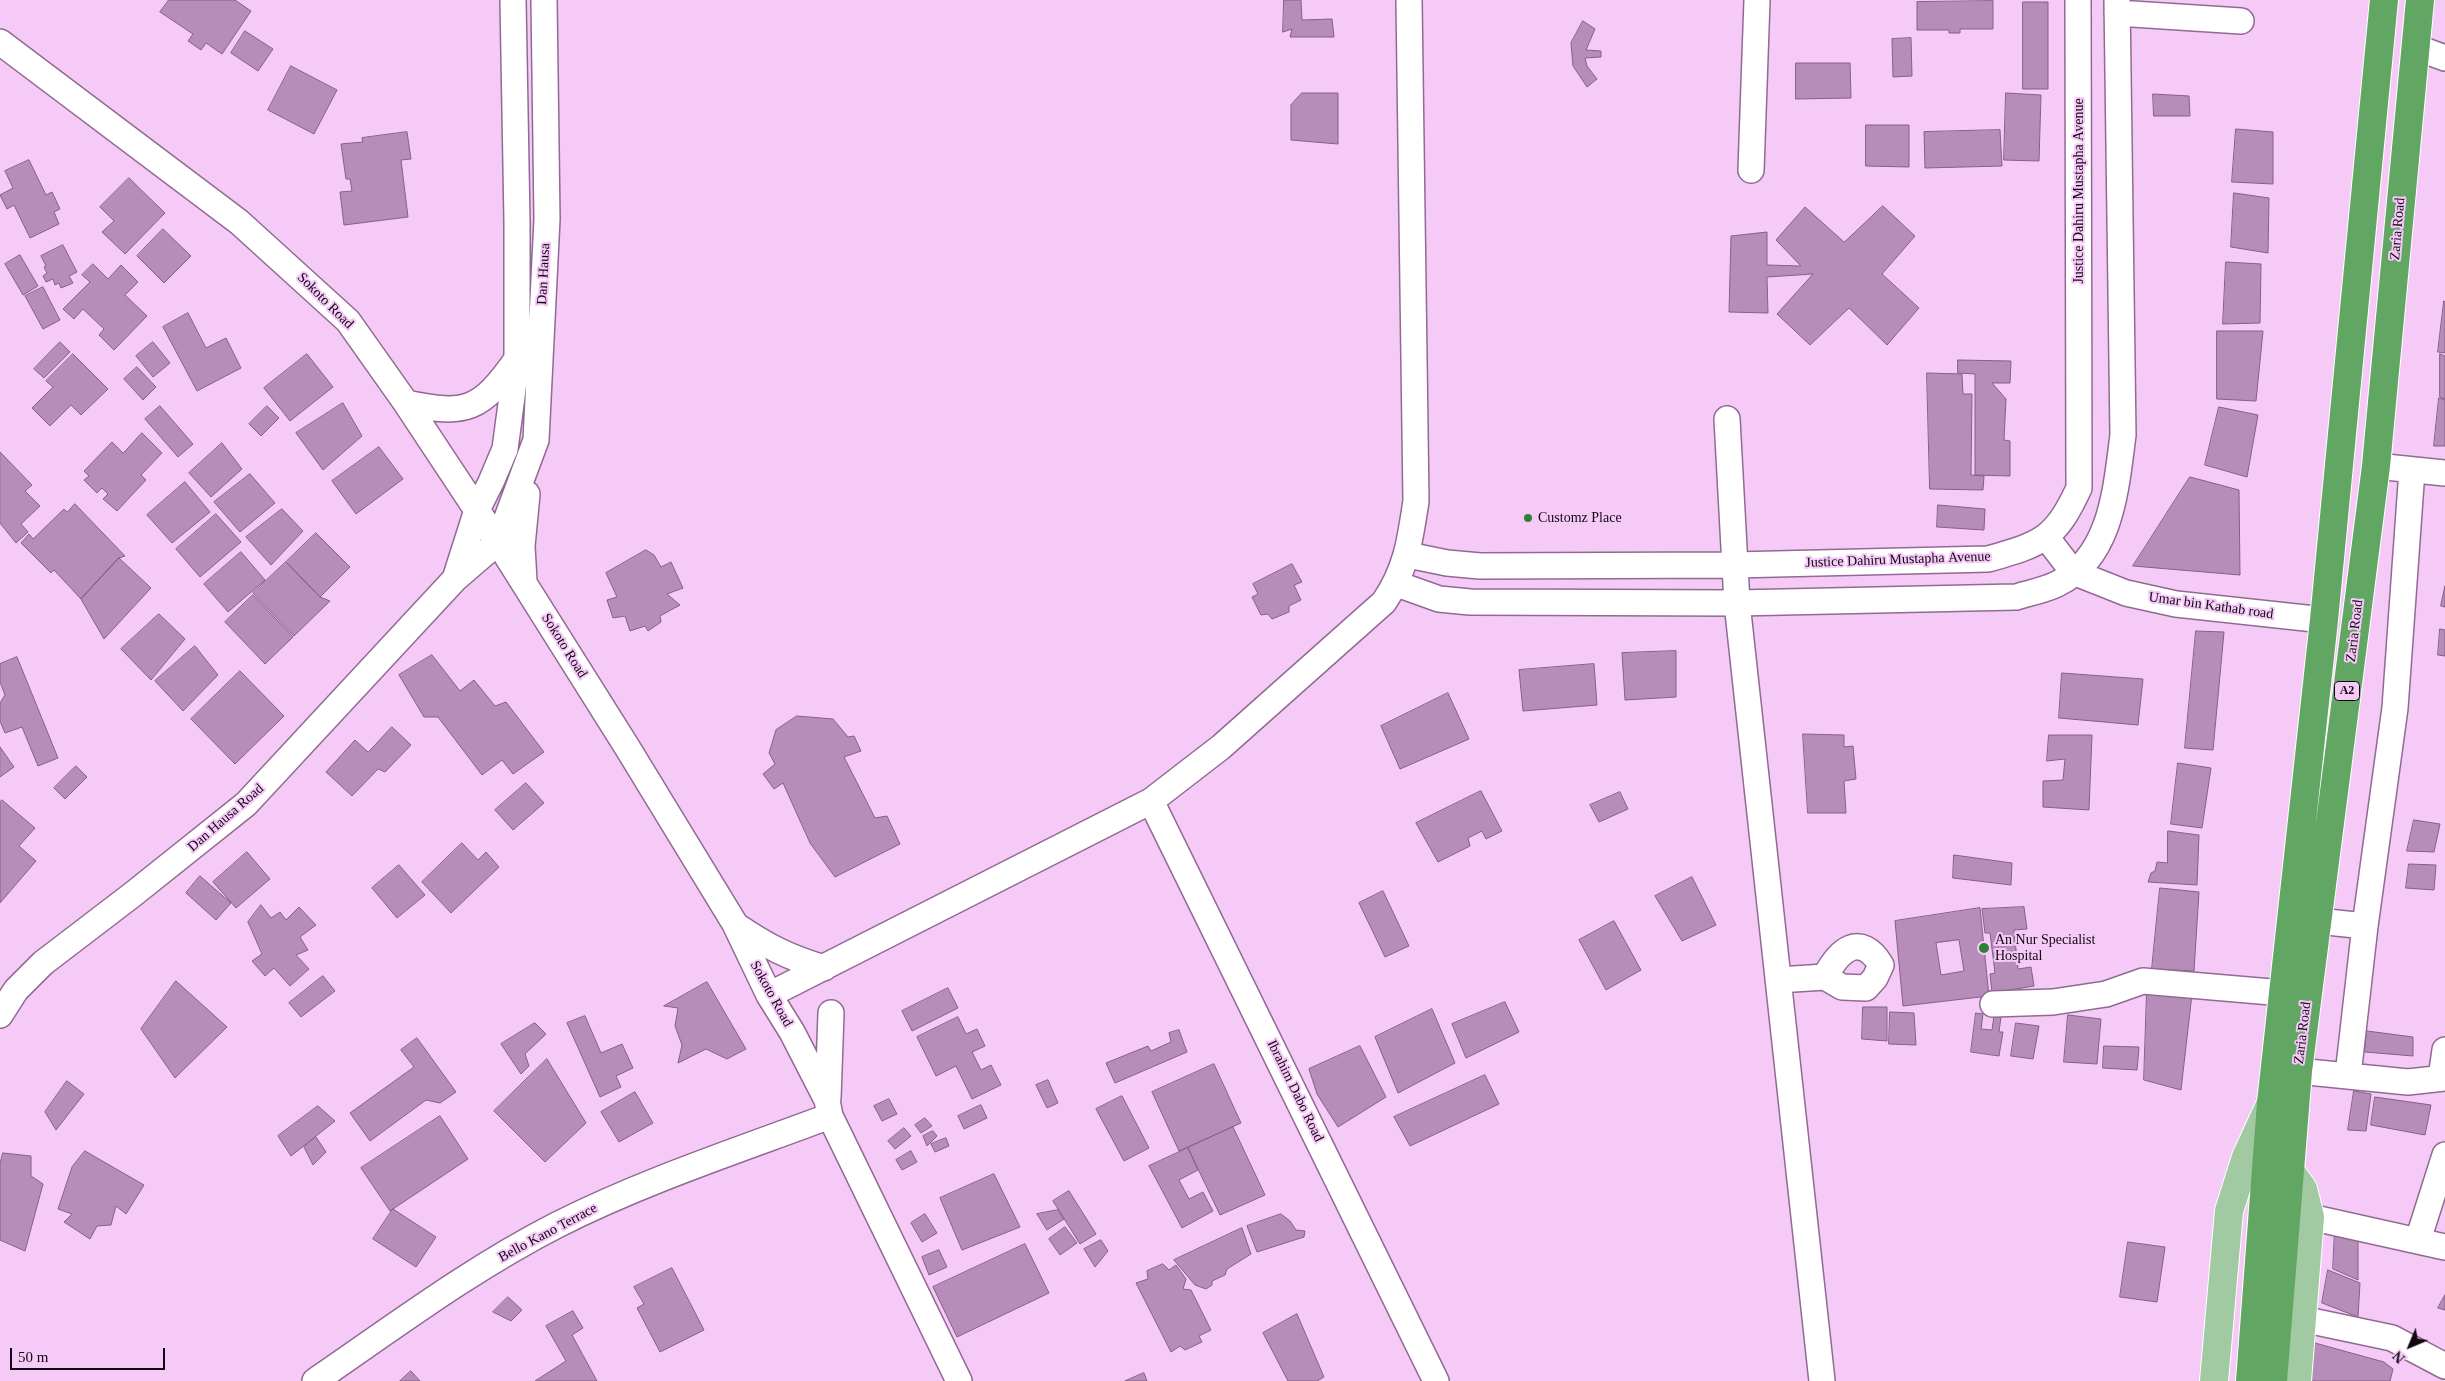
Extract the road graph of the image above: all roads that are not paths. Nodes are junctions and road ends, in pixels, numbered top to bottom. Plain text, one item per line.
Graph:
1 (514, 0) edge
2 (544, 0) edge
3 (1409, 0) edge
4 (1757, 0) edge
5 (2078, 0) edge
6 (2384, 0) edge
7 (2420, 0) edge
8 (2117, 6) edge
9 (2241, 21) dead end
10 (0, 42) edge
11 (2415, 47) junction
12 (2445, 58) edge
13 (1751, 170) dead end
14 (517, 359) junction
15 (406, 403) junction
16 (1728, 419) dead end
17 (529, 461) junction
18 (2376, 466) junction
19 (2412, 470) junction
20 (2445, 474) edge
21 (477, 510) junction
22 (2047, 538) junction
23 (498, 542) junction
24 (1408, 555) junction
25 (1734, 565) junction
26 (2073, 572) junction
27 (455, 579) junction
28 (524, 583) junction
29 (1397, 584) junction
30 (1737, 603) junction
31 (2324, 620) junction
32 (1151, 801) junction
33 (2318, 920) junction
34 (735, 924) junction
35 (2364, 926) junction
36 (824, 968) junction
37 (1825, 977) dead end
38 (1778, 980) junction
39 (8, 984) edge
40 (2283, 993) junction
41 (769, 995) junction
42 (1993, 1004) dead end
43 (831, 1013) dead end
44 (0, 1014) edge
45 (2445, 1050) edge
46 (2298, 1071) junction
47 (2348, 1075) junction
48 (2443, 1078) edge
49 (2271, 1104) junction
50 (829, 1108) junction
51 (2445, 1156) edge
52 (2290, 1171) junction
53 (2310, 1217) junction
54 (2418, 1240) junction
55 (2445, 1247) edge
56 (2302, 1319) junction
57 (2445, 1366) edge
58 (315, 1381) edge
59 (958, 1381) edge
60 (1436, 1381) edge
61 (1822, 1381) edge
62 (2214, 1381) edge
63 (2250, 1381) edge
64 (2273, 1381) edge
65 (2297, 1381) edge

1 - 14 street, Dan Hausa
2 - 17 street, Dan Hausa
3 - 24 street
4 - 13 street
5 - 22 street, Justice Dahiru Mustapha Avenue
6 - 31 highway, Zaria Road / A2
7 - 11 highway, Zaria Road / A2
8 - 9 street
8 - 26 street
10 - 15 street, Sokoto Road
11 - 12 street
11 - 18 highway, Zaria Road / A2
14 - 15 street
14 - 21 street, Dan Hausa
15 - 21 street, Sokoto Road
16 - 25 street
17 - 23 street, Dan Hausa
17 - 28 street
18 - 19 street
18 - 33 highway, Zaria Road / A2
19 - 20 street
19 - 35 street
21 - 23 street, Sokoto Road
21 - 27 street, Dan Hausa
22 - 25 street, Justice Dahiru Mustapha Avenue
22 - 26 street
23 - 27 street, Dan Hausa Road
23 - 28 street, Sokoto Road
24 - 25 street, Justice Dahiru Mustapha Avenue
24 - 29 street
25 - 30 street
26 - 30 street
26 - 31 street, Umar bin Kathab road
27 - 39 street, Dan Hausa Road
28 - 34 street, Sokoto Road
29 - 30 street
29 - 32 street
30 - 38 street
31 - 40 highway, Zaria Road / A2
32 - 36 street
32 - 60 street, Ibrahim Dabo Road
33 - 35 street
33 - 46 highway, Zaria Road / A2
34 - 36 street
34 - 41 street, Sokoto Road
35 - 47 street
36 - 41 street
37 - 38 street
38 - 61 street
39 - 44 street, Dan Hausa Road
40 - 42 street
40 - 49 highway, Zaria Road / A2
41 - 50 street, Sokoto Road
43 - 50 street
45 - 48 street
46 - 47 street
46 - 52 highway, Zaria Road / A2
47 - 48 street
49 - 62 main road
49 - 63 highway, Zaria Road / A2
50 - 58 street, Bello Kano Terrace
50 - 59 street, Sokoto Road
51 - 54 street
52 - 53 main road
52 - 64 highway, Zaria Road / A2
53 - 54 street
53 - 56 main road
54 - 55 street
56 - 57 street
56 - 65 main road

